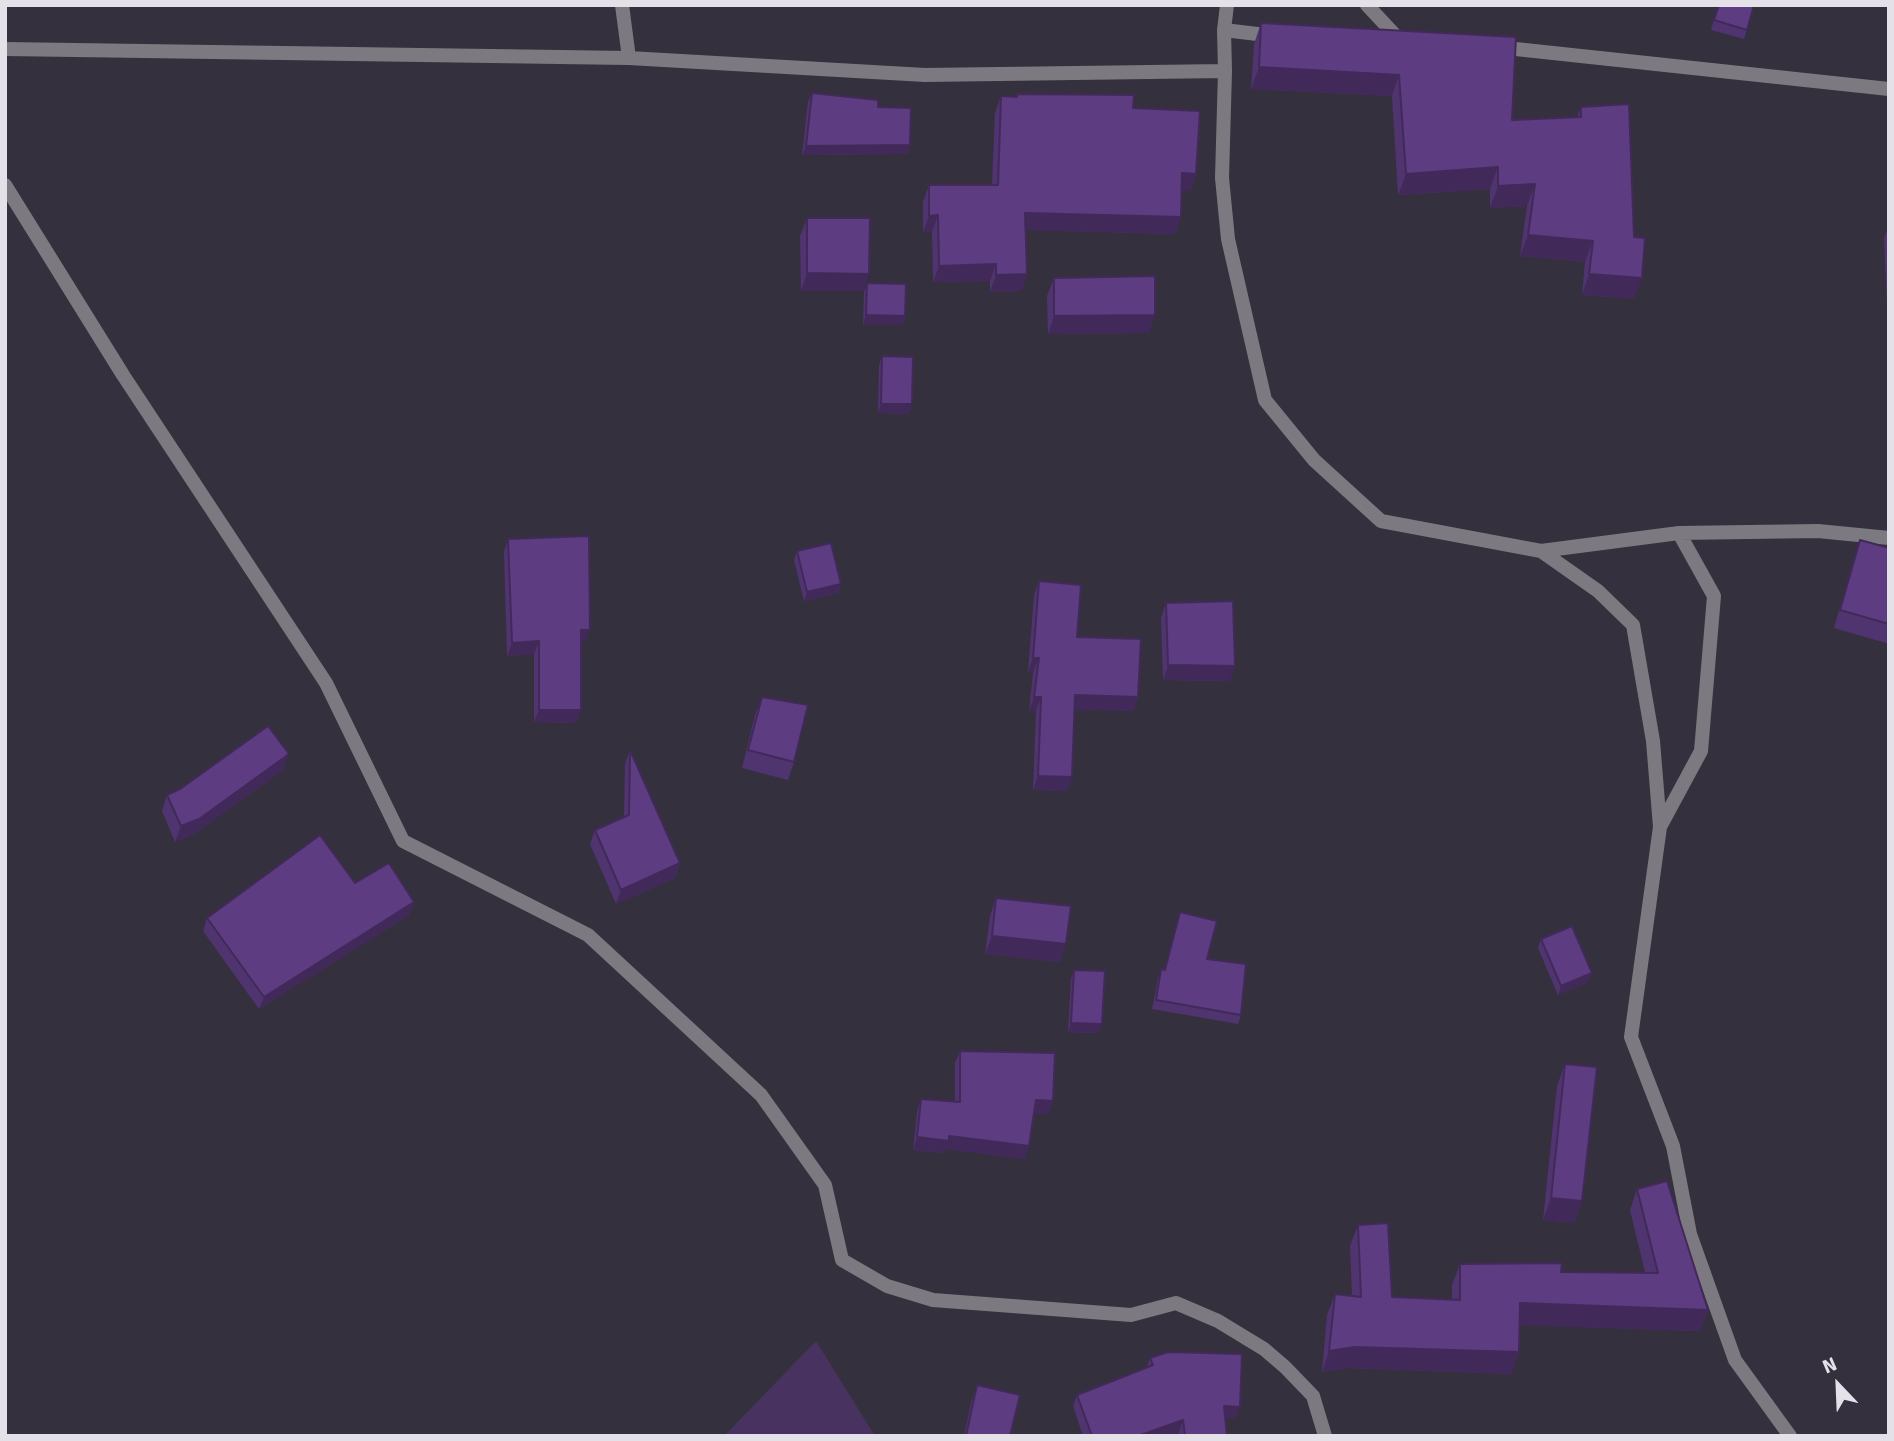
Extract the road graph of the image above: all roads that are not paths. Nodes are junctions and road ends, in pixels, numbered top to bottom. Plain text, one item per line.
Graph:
1 (622, 5) edge
2 (1227, 5) edge
3 (1367, 5) edge
4 (1224, 30) junction
5 (1369, 35) edge
6 (1292, 36) edge
7 (1476, 44) edge
8 (5, 49) edge
9 (629, 58) junction
10 (1225, 71) junction
11 (1889, 89) edge
12 (5, 185) edge
13 (1679, 533) junction
14 (1889, 538) edge
15 (1541, 551) junction
16 (1660, 827) junction
17 (1325, 1436) edge
18 (1790, 1436) edge

1 - 9 street
2 - 4 street
3 - 5 street
4 - 6 street
4 - 10 street
7 - 11 street
8 - 9 street
9 - 10 street
10 - 15 street
12 - 17 street
13 - 14 street
13 - 15 street
13 - 16 street
15 - 16 street
16 - 18 street

